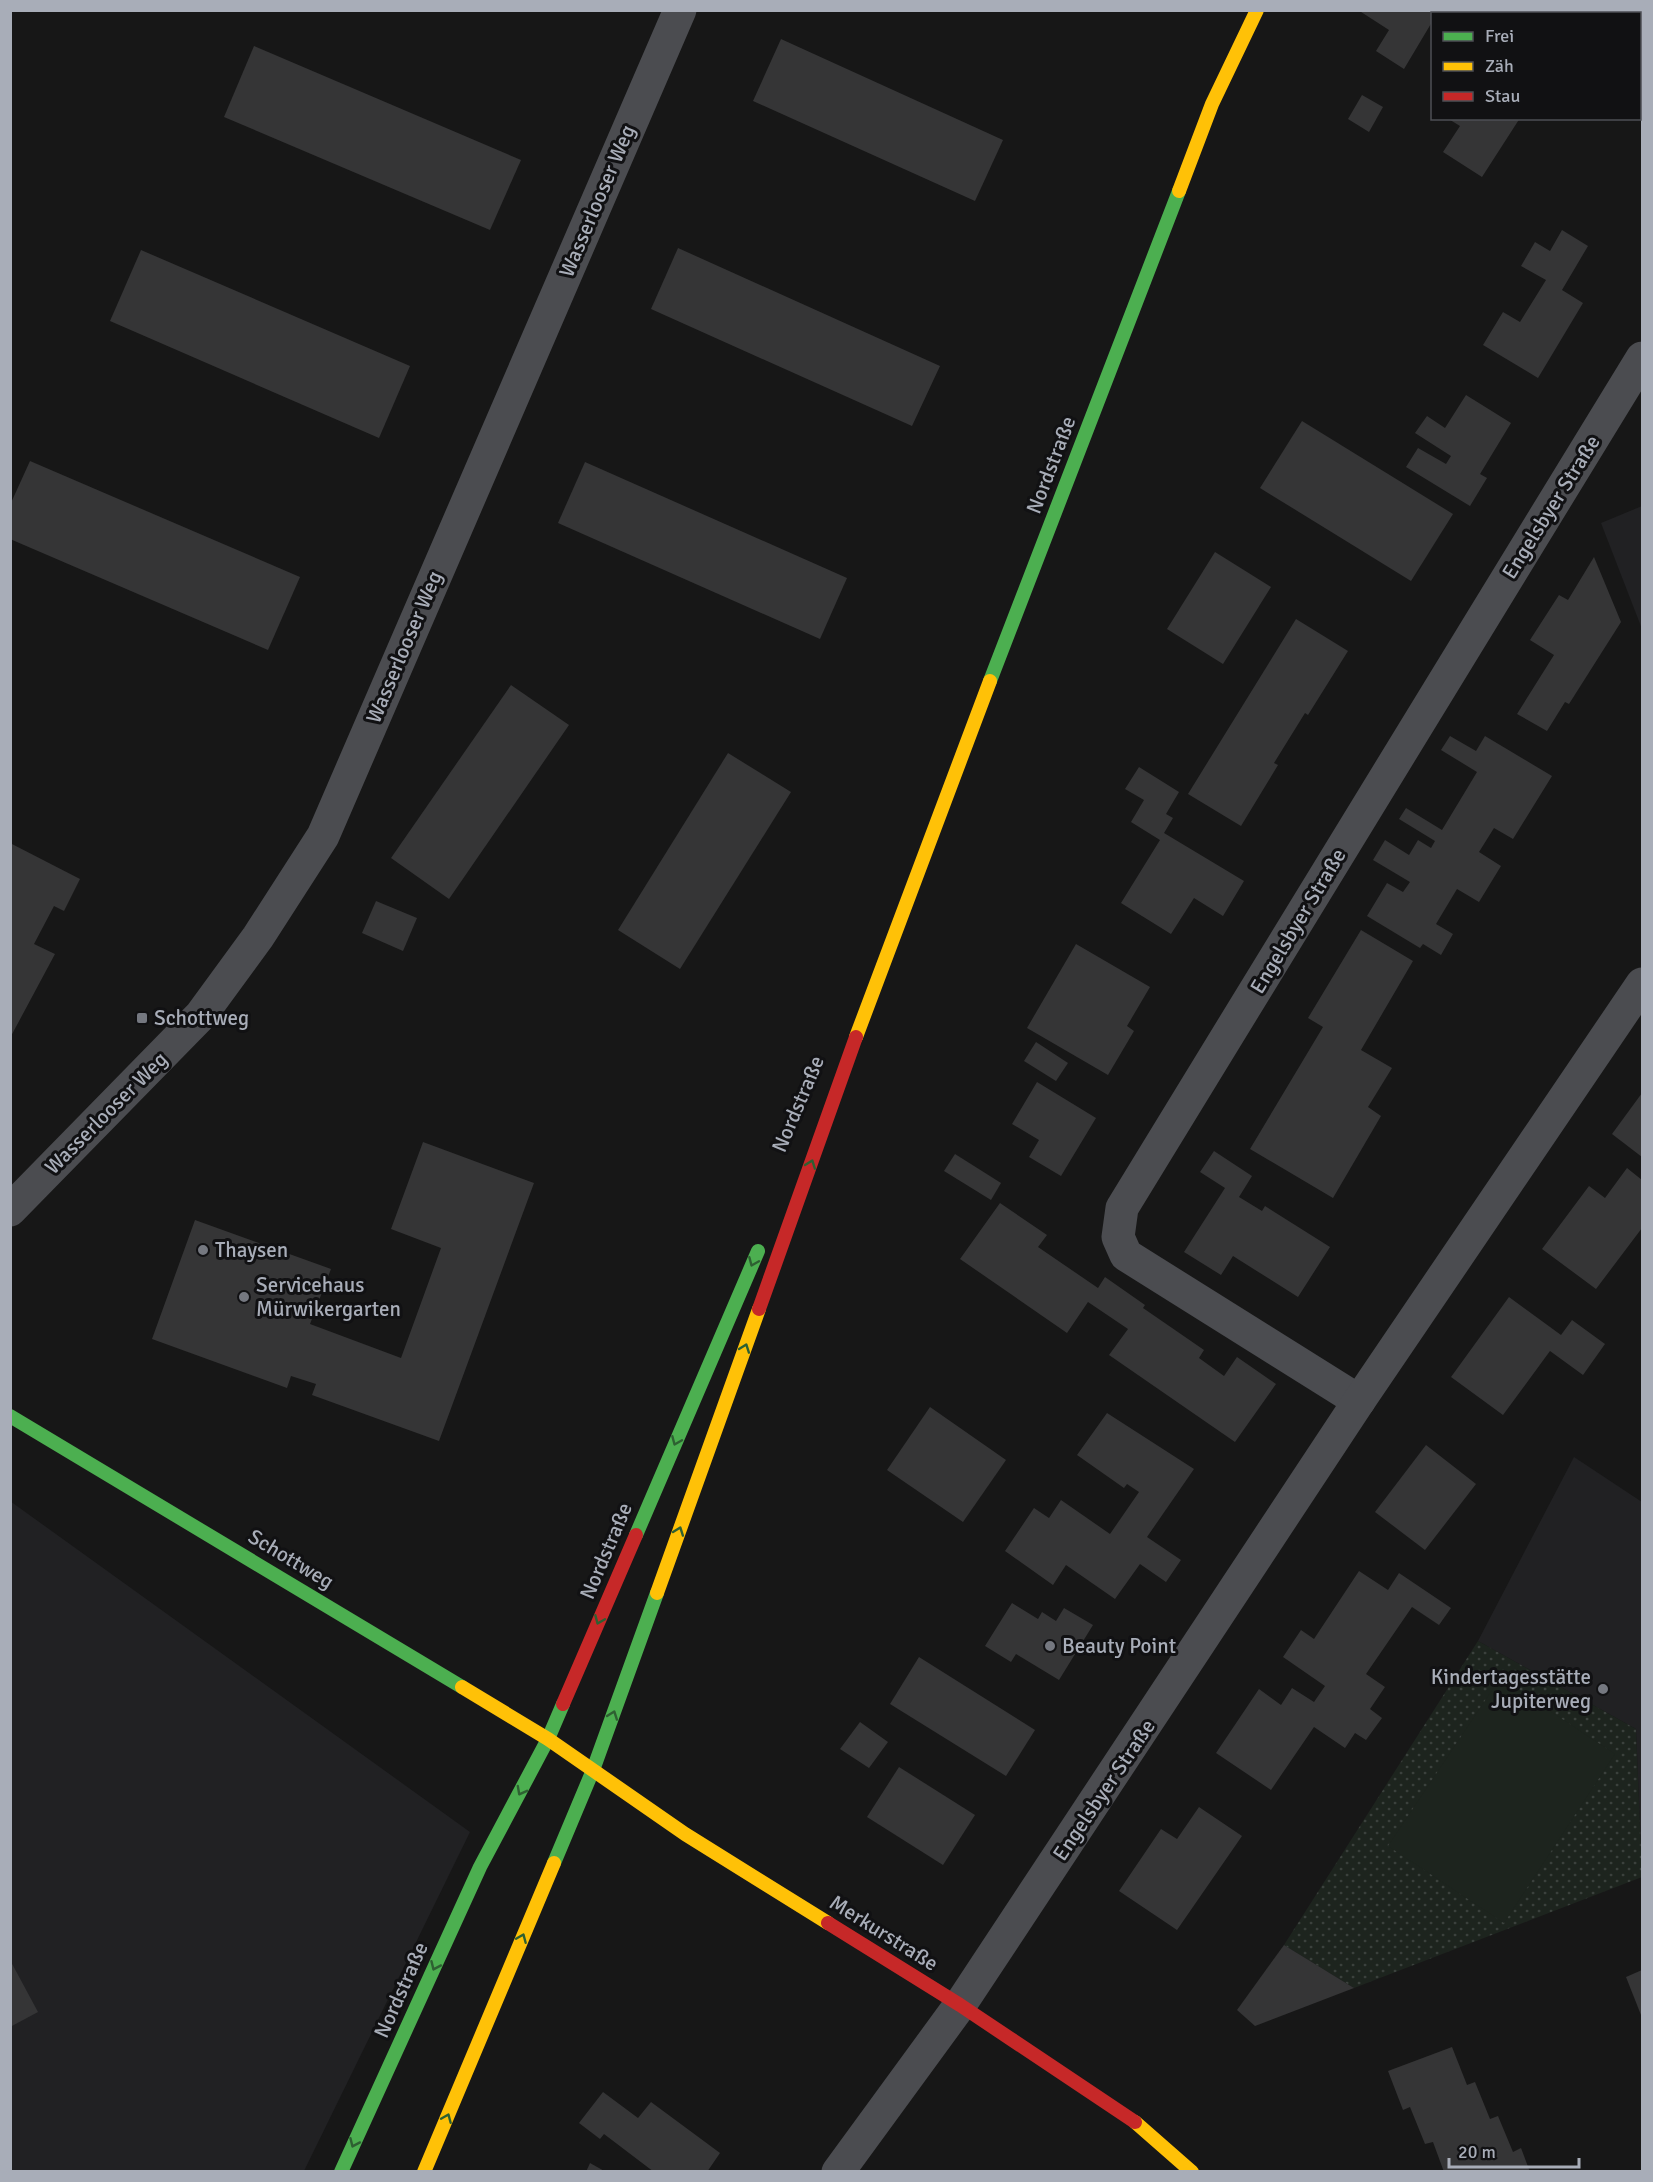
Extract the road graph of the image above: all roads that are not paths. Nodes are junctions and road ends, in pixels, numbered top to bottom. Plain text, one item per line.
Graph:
1 (680, 10) edge
2 (1257, 10) edge
3 (1642, 358) edge
4 (892, 938) junction
5 (1642, 984) edge
6 (798, 1158) dead end
7 (10, 1210) edge
8 (765, 1234) dead end
9 (1359, 1401) junction
10 (10, 1416) edge
11 (548, 1739) junction
12 (593, 1770) junction
13 (960, 2005) junction
14 (341, 2172) edge
15 (424, 2172) edge
16 (838, 2172) edge
17 (1192, 2172) edge

1 - 7 street, Wasserlooser Weg
2 - 4 main road, Nordstraße
3 - 9 street, Engelsbyer Straße
4 - 6 main road, Nordstraße
12 -> 4 main road, Nordstraße
5 - 9 street, Engelsbyer Straße
8 -> 11 main road, Nordstraße
9 - 13 street, Engelsbyer Straße
10 - 11 main road, Schottweg
11 - 12 main road, Merkurstraße
11 -> 14 main road, Nordstraße
12 - 13 main road, Merkurstraße
15 -> 12 main road, Nordstraße
13 - 16 street, Engelsbyer Straße
13 - 17 main road, Merkurstraße

